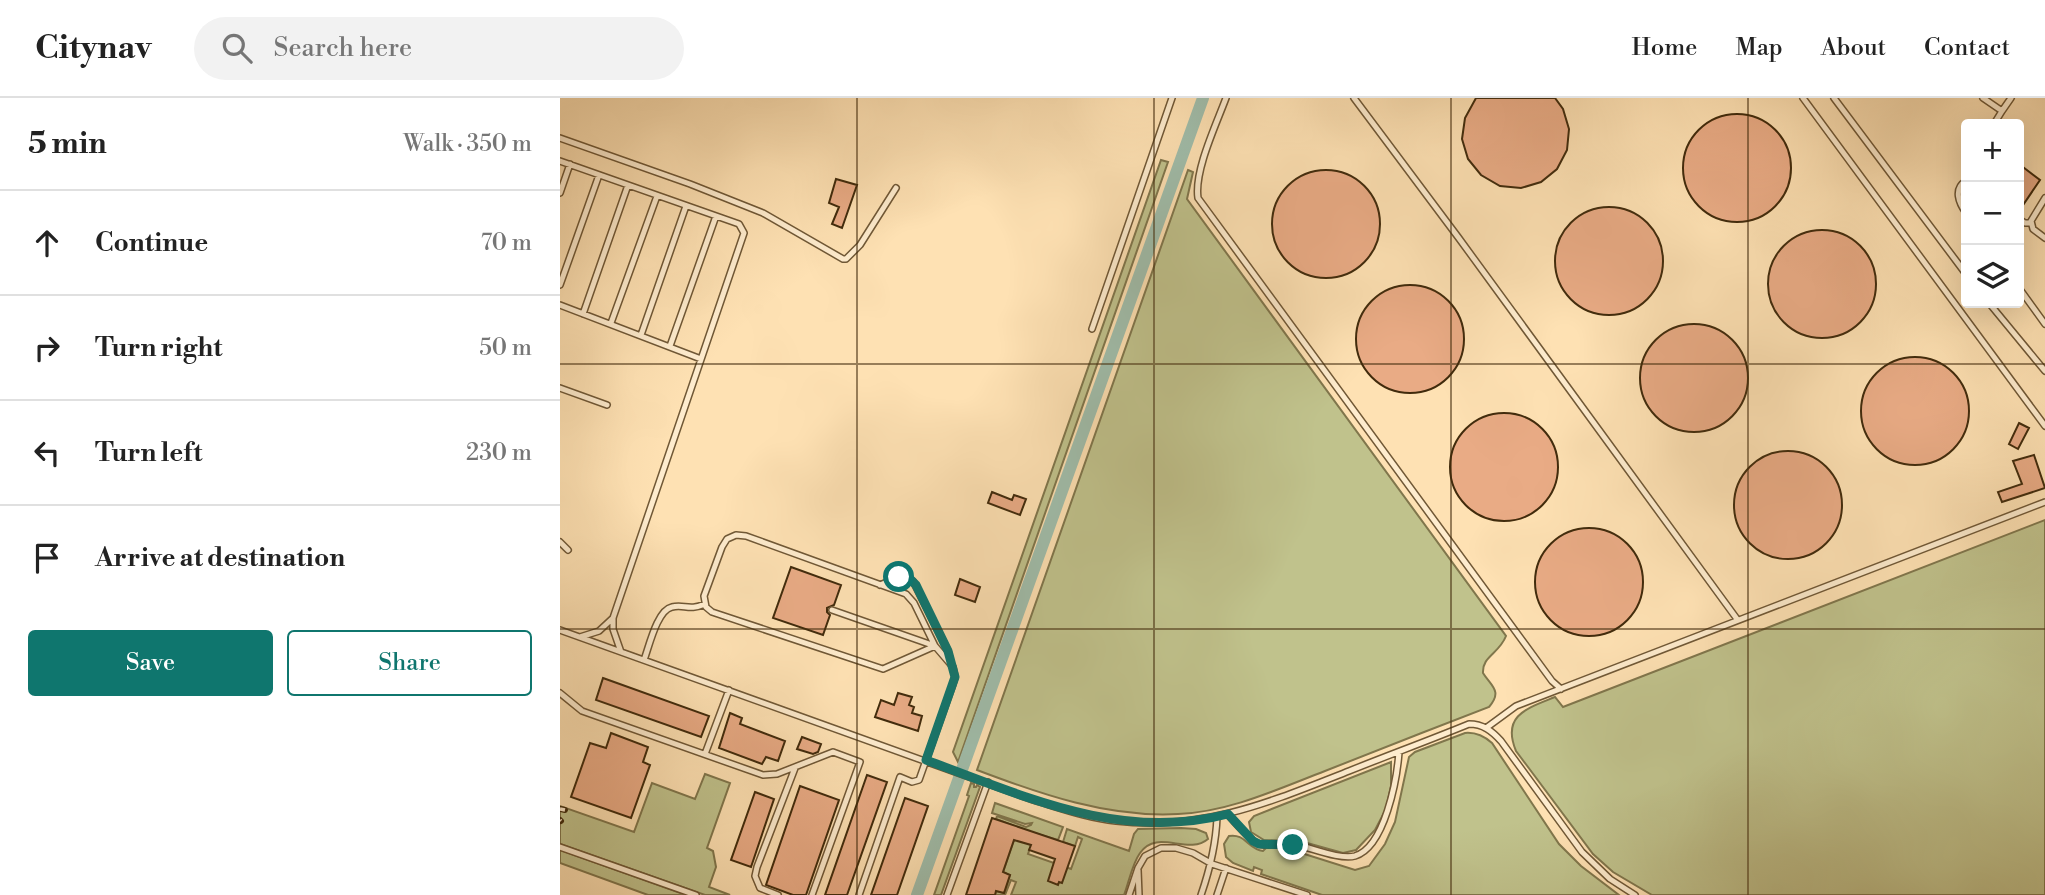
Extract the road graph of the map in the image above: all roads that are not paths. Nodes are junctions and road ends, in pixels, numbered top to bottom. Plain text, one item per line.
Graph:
1 (1172, 98) edge
2 (1226, 98) edge
3 (1354, 98) edge
4 (1803, 98) edge
5 (1834, 98) edge
6 (1983, 98) edge
7 (2011, 98) edge
8 (2002, 111) junction
9 (1997, 119) edge
10 (560, 138) edge
11 (560, 161) edge
12 (570, 164) junction
13 (599, 175) junction
14 (628, 185) junction
15 (1961, 185) edge
16 (896, 188) dead end
17 (560, 193) edge
18 (657, 195) junction
19 (2045, 198) edge
20 (686, 206) junction
21 (1961, 206) edge
22 (716, 216) junction
23 (2024, 222) edge
24 (2031, 223) junction
25 (2045, 238) edge
26 (1961, 267) edge
27 (560, 285) edge
28 (2024, 295) edge
29 (560, 305) edge
30 (1993, 308) edge
31 (583, 314) junction
32 (611, 323) junction
33 (2045, 324) edge
34 (1092, 329) dead end
35 (641, 335) junction
36 (670, 346) junction
37 (701, 359) junction
38 (2045, 371) edge
39 (560, 388) edge
40 (607, 405) dead end
41 (2045, 426) edge
42 (2045, 502) edge
43 (560, 542) edge
44 (568, 550) dead end
45 (880, 585) junction
46 (705, 604) junction
47 (832, 610) dead end
48 (613, 618) junction
49 (1737, 619) junction
50 (560, 630) edge
51 (579, 637) junction
52 (935, 646) junction
53 (621, 652) junction
54 (644, 660) junction
55 (951, 662) junction
56 (729, 690) junction
57 (1561, 690) junction
58 (560, 693) edge
59 (1486, 728) junction
60 (1399, 752) junction
61 (705, 754) junction
62 (926, 760) junction
63 (796, 767) junction
64 (988, 782) junction
65 (1228, 814) junction
66 (1217, 817) junction
67 (560, 847) edge
68 (1212, 864) junction
69 (1138, 868) junction
70 (1226, 869) junction
71 (696, 895) edge
72 (778, 895) edge
73 (812, 895) edge
74 (859, 895) edge
75 (947, 895) edge
76 (1129, 895) edge
77 (1139, 895) edge
78 (1201, 895) edge
79 (1217, 895) edge
80 (1307, 895) edge
81 (1635, 895) edge

1 - 34 lane
2 - 57 lane
3 - 49 lane
4 - 41 lane
5 - 26 lane
6 - 8 lane
7 - 8 lane
8 - 9 lane
10 - 16 lane
11 - 12 lane
12 - 13 lane
12 - 17 lane
13 - 14 lane
13 - 27 lane
14 - 18 lane
14 - 31 lane
15 - 21 lane
18 - 20 lane
18 - 32 lane
19 - 24 lane
20 - 22 lane
20 - 35 lane
22 - 36 lane
22 - 37 lane
23 - 24 lane
24 - 25 lane
28 - 33 lane
29 - 31 lane
30 - 38 lane
31 - 32 lane
32 - 35 lane
35 - 36 lane
36 - 37 lane
37 - 48 lane
39 - 40 lane
42 - 49 lane
43 - 44 lane
45 - 46 lane
45 - 52 lane
45 - 55 lane
46 - 52 lane
46 - 54 lane
47 - 52 lane
48 - 51 lane
48 - 53 lane
49 - 57 lane
50 - 51 lane
51 - 53 lane
52 - 55 lane
53 - 54 lane
54 - 56 lane
55 - 62 lane
56 - 61 lane
56 - 62 lane
57 - 59 lane
58 - 61 lane
59 - 60 lane
59 - 81 lane
60 - 65 lane
60 - 65 lane
61 - 63 lane
62 - 64 lane
62 - 74 lane
63 - 72 lane
63 - 73 lane
64 - 66 lane
64 - 75 lane
65 - 66 lane
66 - 68 lane
67 - 71 lane
68 - 69 lane
68 - 70 lane
68 - 78 lane
69 - 76 lane
69 - 77 lane
70 - 79 lane
70 - 80 lane

